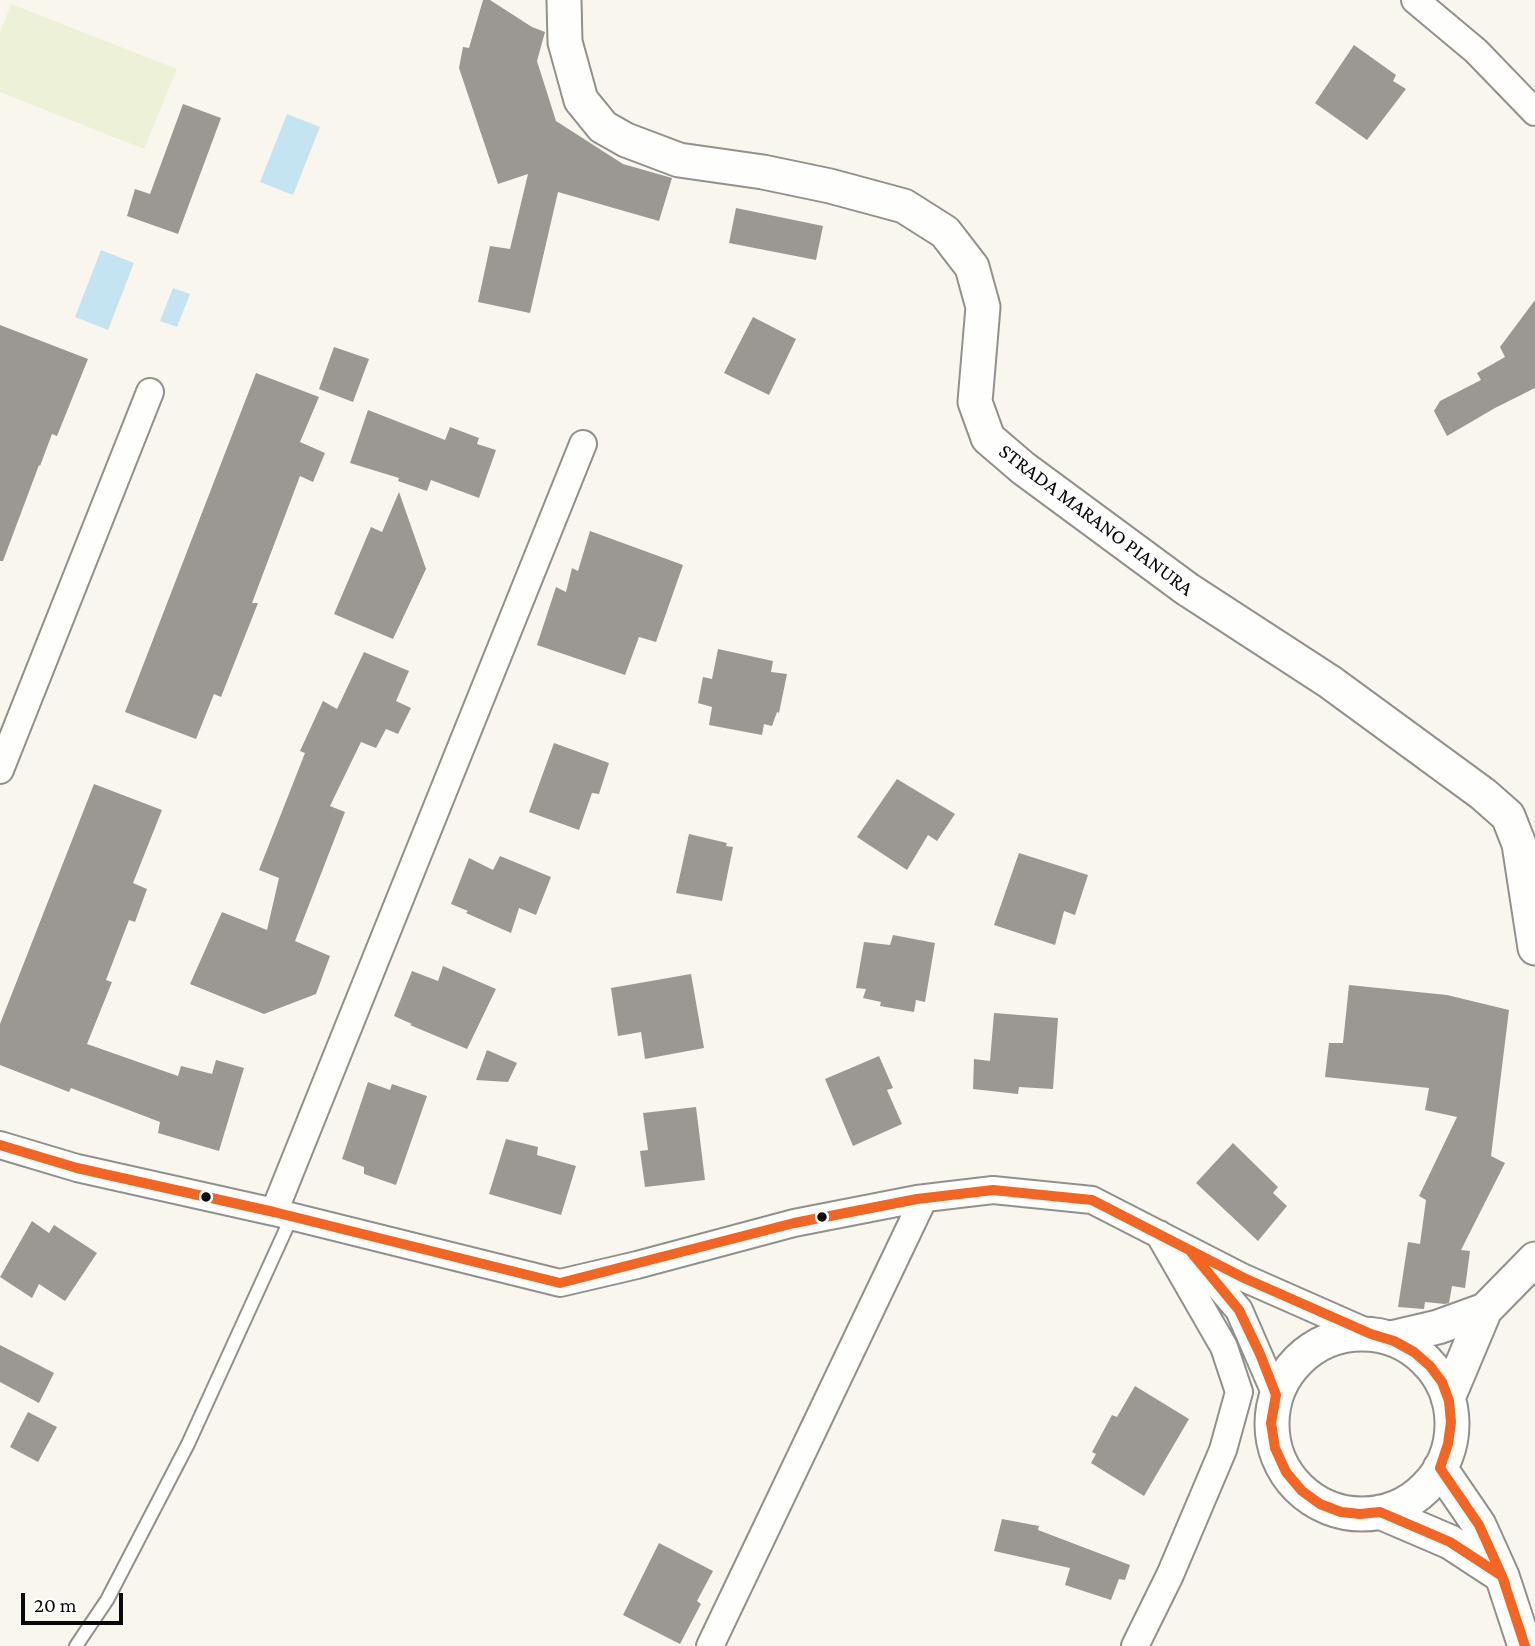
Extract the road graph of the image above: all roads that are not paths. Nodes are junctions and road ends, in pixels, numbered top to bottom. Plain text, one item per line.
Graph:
1 (564, 0) edge
2 (1415, 0) edge
3 (1535, 112) edge
4 (150, 392) dead end
5 (583, 444) dead end
6 (0, 770) edge
7 (1535, 948) edge
8 (0, 1145) edge
9 (924, 1198) junction
10 (283, 1214) junction
11 (1159, 1234) junction
12 (1187, 1248) junction
13 (1535, 1259) edge
14 (1485, 1310) junction
15 (1381, 1336) junction
16 (1276, 1395) junction
17 (1448, 1398) junction
18 (1440, 1468) junction
19 (1380, 1512) junction
20 (1502, 1576) junction
21 (76, 1646) edge
22 (710, 1646) edge
23 (1135, 1646) edge
24 (1525, 1646) edge

1 - 7 street, STRADA MARANO PIANURA
2 - 3 street
4 - 6 street
5 - 10 street
8 - 10 street
9 - 10 street
9 - 11 street
9 - 22 street
10 - 21 lane
11 - 12 street
11 - 23 street
12 - 15 street
12 - 16 street
13 - 14 street
14 - 15 street
14 - 17 street
15 - 16 street
15 - 17 street
16 - 19 street
17 - 18 street
18 - 19 street
18 - 20 street
19 - 20 street
20 - 24 street

